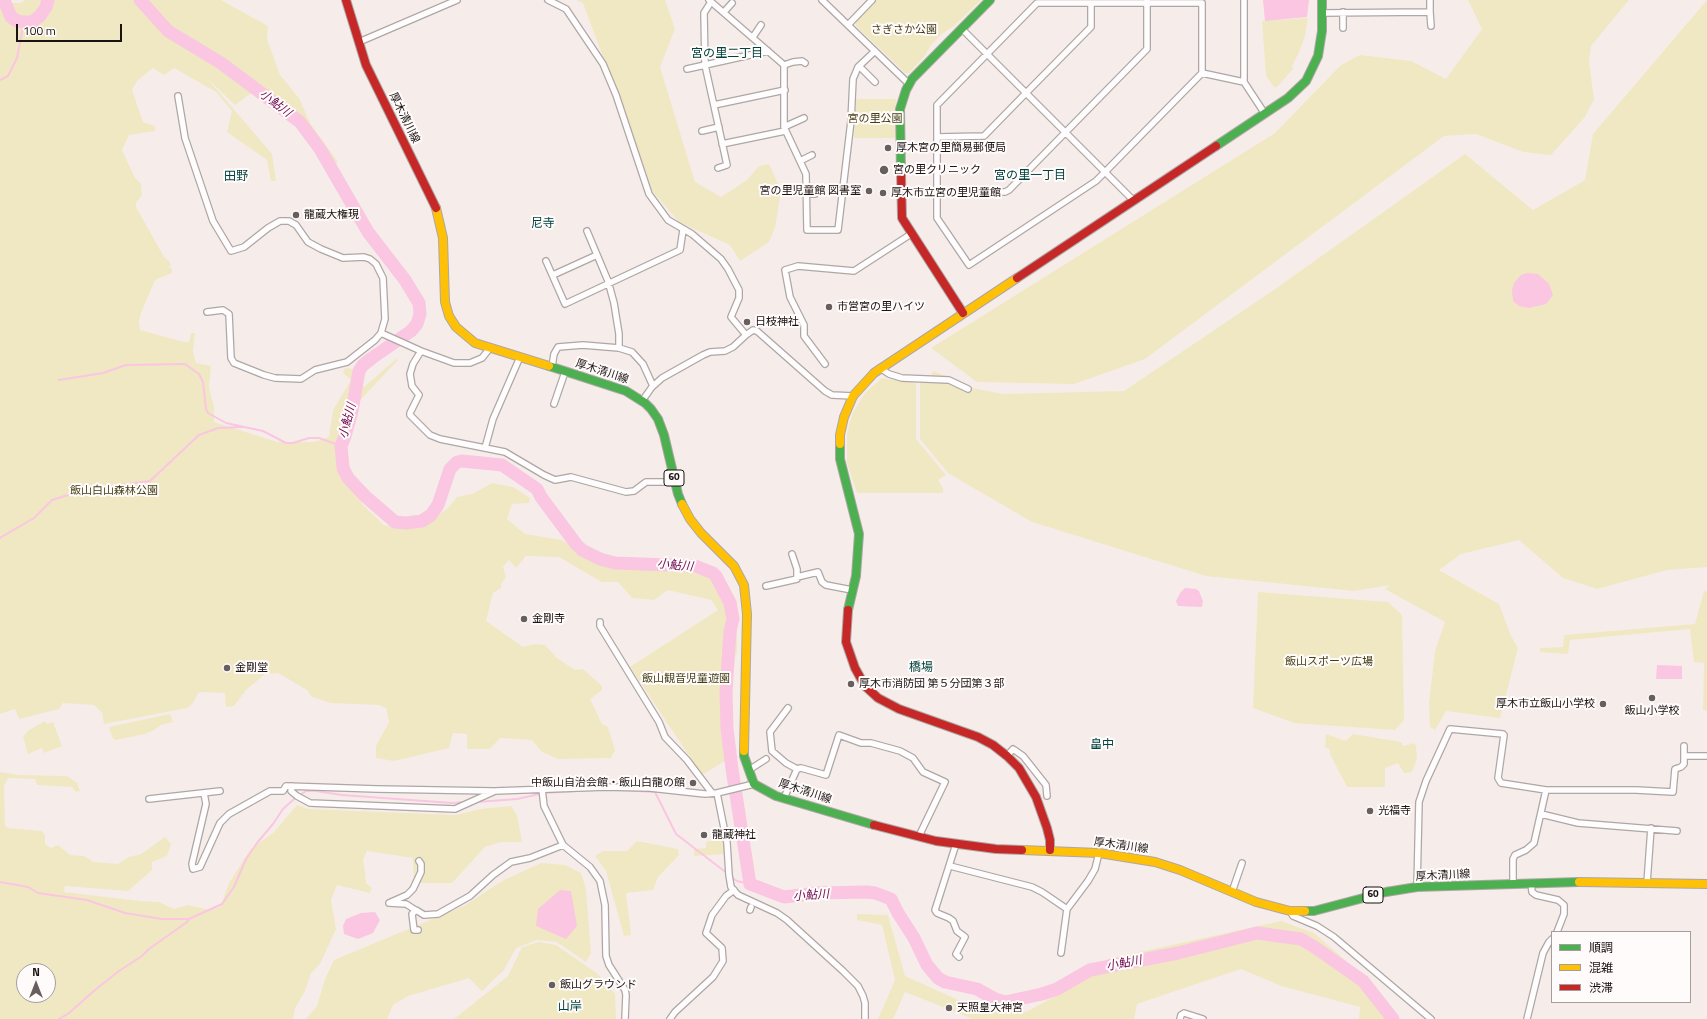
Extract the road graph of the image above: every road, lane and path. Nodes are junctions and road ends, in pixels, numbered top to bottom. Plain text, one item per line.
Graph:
1 (346, 0) edge
2 (457, 0) edge
3 (548, 0) edge
4 (822, 0) edge
5 (872, 0) edge
6 (990, 0) edge
7 (1244, 0) edge
8 (1322, 0) edge
9 (1430, 0) edge
10 (710, 1) edge
11 (1147, 1) edge
12 (732, 3) dead end
13 (1091, 3) junction
14 (724, 12) junction
15 (1343, 12) junction
16 (1430, 12) junction
17 (1322, 13) junction
18 (762, 25) dead end
19 (848, 25) junction
20 (1431, 26) dead end
21 (1343, 28) dead end
22 (962, 29) junction
23 (753, 37) junction
24 (359, 42) junction
25 (768, 51) junction
26 (875, 51) junction
27 (987, 54) junction
28 (805, 63) dead end
29 (705, 65) junction
30 (784, 65) junction
31 (859, 66) junction
32 (687, 69) dead end
33 (1202, 73) junction
34 (875, 82) dead end
35 (1244, 82) junction
36 (909, 84) junction
37 (785, 90) junction
38 (1026, 93) junction
39 (178, 96) dead end
40 (714, 106) junction
41 (1265, 114) junction
42 (804, 118) dead end
43 (719, 127) junction
44 (784, 129) junction
45 (702, 131) dead end
46 (1065, 133) junction
47 (937, 137) junction
48 (722, 144) junction
49 (812, 155) dead end
50 (800, 161) junction
51 (718, 168) dead end
52 (1105, 172) junction
53 (901, 192) junction
54 (937, 192) junction
55 (806, 194) junction
56 (815, 194) dead end
57 (1134, 201) junction
58 (684, 230) junction
59 (587, 231) dead end
60 (911, 234) junction
61 (597, 255) junction
62 (546, 260) dead end
63 (553, 275) junction
64 (608, 284) junction
65 (207, 312) dead end
66 (963, 313) junction
67 (383, 334) junction
68 (746, 335) junction
69 (490, 348) junction
70 (619, 348) junction
71 (420, 351) junction
72 (520, 357) junction
73 (825, 364) dead end
74 (552, 367) junction
75 (880, 368) junction
76 (564, 372) junction
77 (653, 386) junction
78 (968, 390) dead end
79 (853, 396) junction
80 (642, 401) junction
81 (554, 404) dead end
82 (484, 448) junction
83 (675, 482) junction
84 (792, 554) dead end
85 (797, 577) junction
86 (766, 586) dead end
87 (852, 590) junction
88 (600, 622) dead end
89 (788, 708) dead end
90 (1684, 746) dead end
91 (1007, 756) junction
92 (1685, 756) junction
93 (1707, 756) edge
94 (766, 759) dead end
95 (797, 769) junction
96 (749, 770) junction
97 (750, 785) junction
98 (292, 786) junction
99 (542, 789) junction
100 (1546, 790) junction
101 (220, 791) dead end
102 (495, 791) junction
103 (717, 792) junction
104 (204, 793) junction
105 (1047, 796) dead end
106 (784, 798) junction
107 (149, 799) dead end
108 (1541, 814) junction
109 (1650, 828) junction
110 (1677, 831) dead end
111 (920, 836) junction
112 (956, 844) junction
113 (563, 845) junction
114 (1050, 850) junction
115 (1099, 853) junction
116 (419, 861) dead end
117 (1242, 863) dead end
118 (950, 866) junction
119 (1513, 883) junction
120 (1531, 883) junction
121 (1647, 883) junction
122 (1707, 884) edge
123 (1418, 887) junction
124 (734, 890) junction
125 (1232, 892) junction
126 (1067, 909) junction
127 (417, 911) junction
128 (1290, 911) junction
129 (418, 930) dead end
130 (1557, 931) edge
131 (1551, 940) edge
132 (1061, 953) dead end
133 (956, 954) dead end
134 (624, 1019) edge
135 (670, 1019) edge
136 (865, 1019) edge
137 (1180, 1019) edge
138 (1203, 1019) edge
139 (1431, 1019) edge
140 (1527, 1019) edge

1 - 24 main road, 厚木清川線 / 60
2 - 24 street
3 - 58 street
4 - 19 street
5 - 19 street
6 - 22 main road
7 - 35 street
8 - 17 main road
9 - 16 street
10 - 14 street
10 - 29 street
11 - 13 street
11 - 33 street
11 - 46 street
12 - 14 street
13 - 27 street
13 - 38 street
14 - 23 street
15 - 16 street
15 - 17 street
15 - 21 street
16 - 20 street
17 - 41 main road
18 - 23 street
19 - 26 street
22 - 27 street
22 - 36 main road
23 - 25 street
24 - 69 main road, 厚木清川線 / 60
25 - 29 street
25 - 30 street
26 - 31 street
26 - 36 street
27 - 38 street
27 - 47 street
28 - 30 street
29 - 32 street
29 - 40 street
30 - 37 street
31 - 34 street
31 - 55 street
33 - 35 street
33 - 52 street
35 - 41 street
36 - 53 main road
37 - 40 street
37 - 44 street
38 - 46 street
38 - 47 street
39 - 67 street
40 - 43 street
41 - 57 main road
42 - 44 street
43 - 45 street
43 - 48 street
44 - 48 street
44 - 50 street
46 - 52 street
46 - 54 street
47 - 54 street
48 - 51 street
49 - 50 street
50 - 55 street
52 - 54 street
52 - 57 street
53 - 54 street
53 - 60 main road
55 - 56 street
57 - 66 main road
58 - 64 street
58 - 68 street
59 - 61 street
60 - 66 main road
60 - 73 street
61 - 63 street
61 - 64 street
62 - 63 street
63 - 64 street
64 - 70 street
65 - 67 street
66 - 75 main road
67 - 71 street
68 - 77 street
68 - 79 street
69 - 71 street
69 - 72 main road, 厚木清川線 / 60
70 - 74 street
70 - 77 street
71 - 82 street
72 - 74 main road, 厚木清川線 / 60
72 - 82 street
74 - 76 main road, 厚木清川線 / 60
75 - 78 street
75 - 79 main road
76 - 80 main road, 厚木清川線 / 60
76 - 81 street
77 - 80 street
79 - 87 main road
80 - 83 main road, 厚木清川線 / 60
82 - 83 street
83 - 96 main road, 厚木清川線 / 60
84 - 85 street
85 - 86 street
85 - 87 street
87 - 91 main road
88 - 103 street
89 - 95 street
90 - 92 street
91 - 105 street
91 - 114 main road
92 - 93 street
92 - 100 street
94 - 96 street
95 - 106 street
95 - 111 street
96 - 97 main road, 厚木清川線 / 60
97 - 103 street
97 - 106 main road, 厚木清川線 / 60
98 - 102 street
98 - 102 street
98 - 104 street
99 - 102 street
99 - 103 street
99 - 113 street
100 - 108 street
100 - 123 street
101 - 104 street
103 - 124 street
104 - 107 street
106 - 111 main road, 厚木清川線 / 60
108 - 109 street
108 - 119 street
109 - 110 street
109 - 121 street
111 - 112 main road, 厚木清川線 / 60
112 - 114 main road, 厚木清川線 / 60
112 - 118 street
113 - 127 street
113 - 134 street
114 - 115 main road, 厚木清川線 / 60
115 - 125 main road, 厚木清川線 / 60
115 - 126 street
116 - 127 street
117 - 125 street
118 - 126 street
118 - 133 street
119 - 120 main road, 厚木清川線 / 60
119 - 123 main road, 厚木清川線 / 60
120 - 121 main road, 厚木清川線 / 60
120 - 130 street
121 - 122 main road, 厚木清川線 / 60
123 - 128 main road, 厚木清川線 / 60
124 - 135 street
124 - 136 street
125 - 128 main road, 厚木清川線 / 60
126 - 132 street
127 - 129 street
128 - 139 street
131 - 140 street
137 - 138 street

